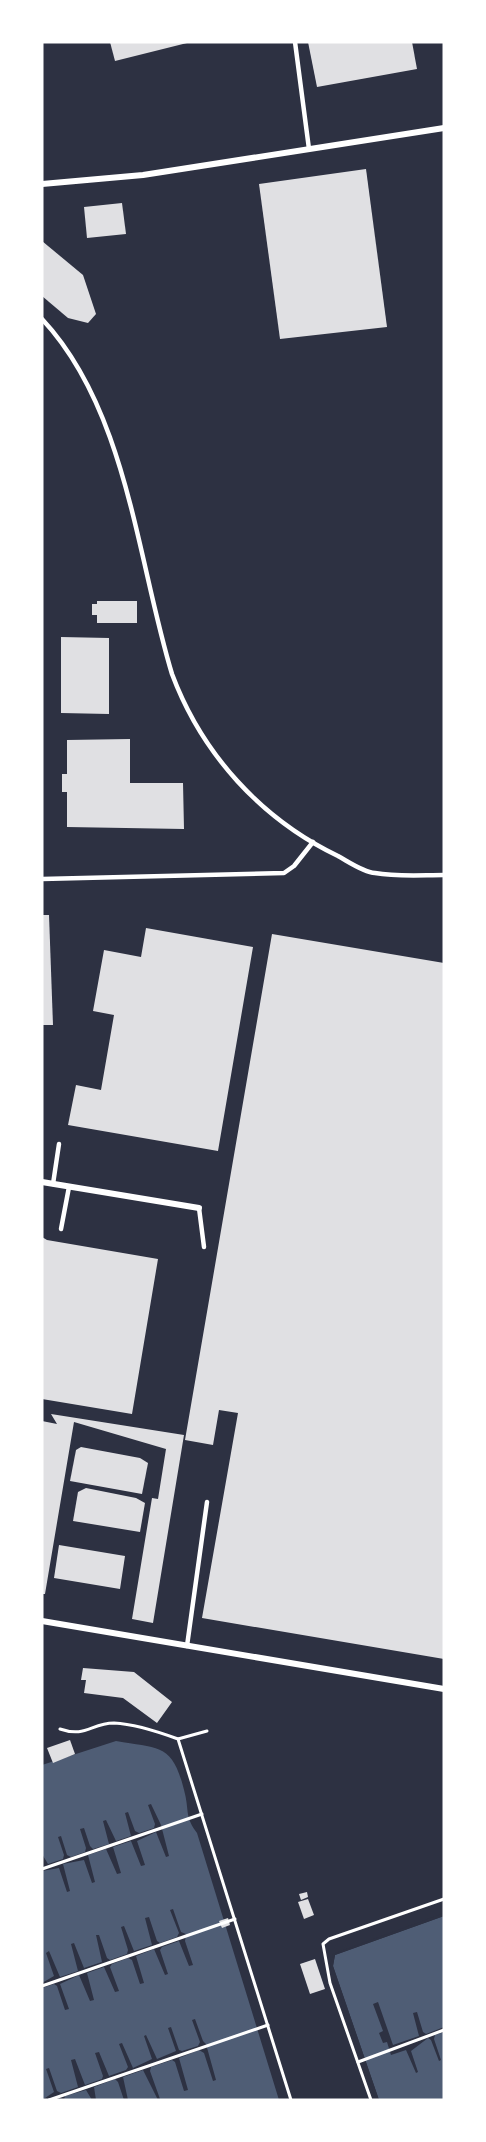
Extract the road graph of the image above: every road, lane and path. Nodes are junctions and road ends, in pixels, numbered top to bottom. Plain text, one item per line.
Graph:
1 (295, 42) edge
2 (444, 128) edge
3 (309, 148) junction
4 (42, 184) edge
5 (42, 319) edge
6 (313, 842) junction
7 (444, 875) edge
8 (42, 879) edge
9 (59, 1144) dead end
10 (42, 1182) edge
11 (53, 1184) junction
12 (69, 1187) junction
13 (199, 1208) joint
14 (61, 1229) dead end
15 (204, 1247) dead end
16 (207, 1502) dead end
17 (42, 1621) edge
18 (187, 1646) junction
19 (444, 1689) edge
20 (60, 1729) dead end
21 (207, 1731) dead end
22 (178, 1739) junction
23 (202, 1814) junction
24 (42, 1869) edge
25 (444, 1899) edge
26 (235, 1919) junction
27 (42, 1986) edge
28 (267, 2025) junction
29 (444, 2030) edge
30 (358, 2062) junction
31 (49, 2100) edge
32 (291, 2100) edge
33 (371, 2100) edge

1 - 3 lane
2 - 3 street
3 - 4 street
5 - 6 lane
6 - 7 lane
6 - 8 lane
9 - 11 lane
10 - 11 street
11 - 12 street
12 - 13 street
12 - 14 lane
13 - 15 lane
16 - 18 lane
17 - 18 street
18 - 19 street
20 - 22 path
21 - 22 path
22 - 23 path
23 - 24 path
23 - 26 path
25 - 30 path
26 - 27 path
26 - 28 path
28 - 31 path
28 - 32 path
29 - 30 path
30 - 33 path

